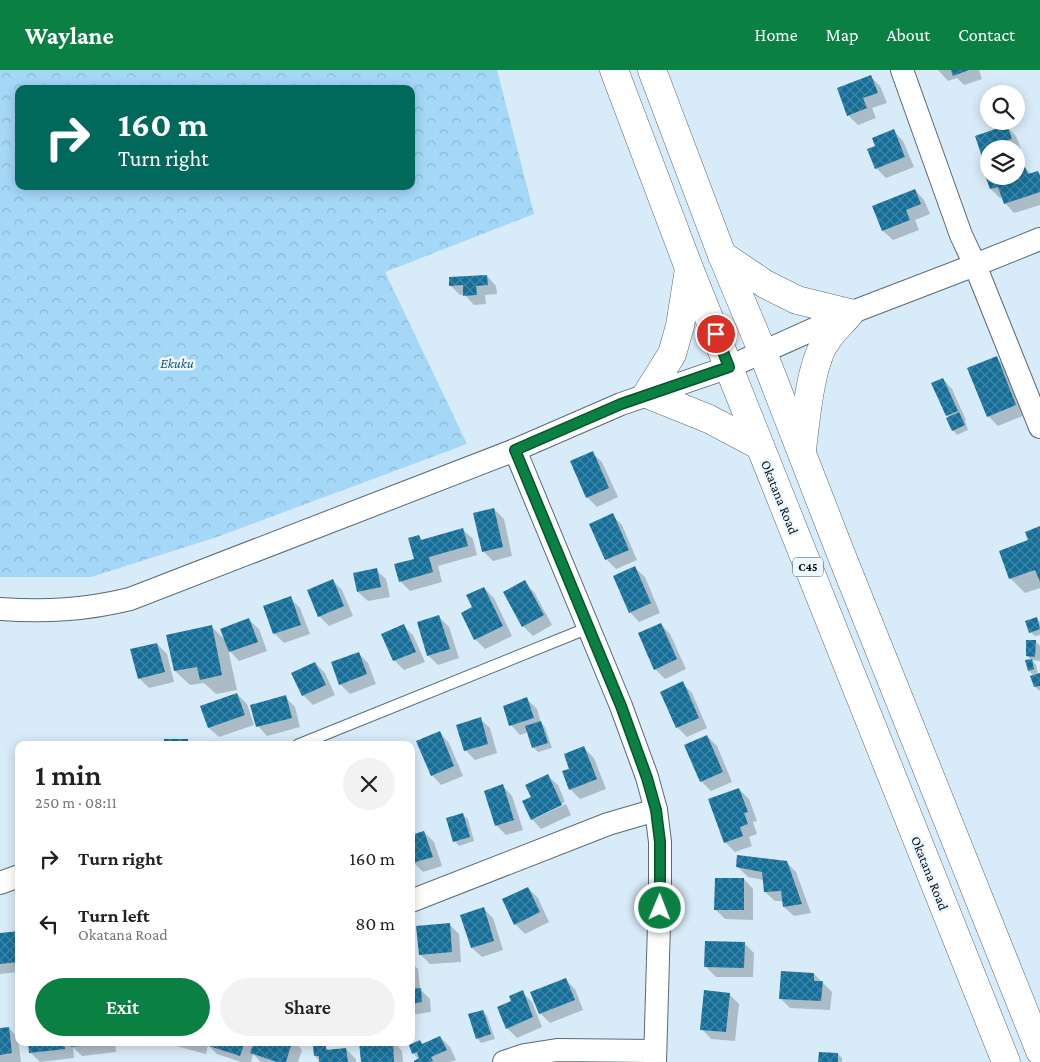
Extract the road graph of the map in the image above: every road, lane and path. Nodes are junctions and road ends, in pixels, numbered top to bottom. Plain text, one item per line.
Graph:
1 (614, 70) edge
2 (652, 70) edge
3 (902, 70) edge
4 (1040, 239) edge
5 (722, 255) junction
6 (975, 265) junction
7 (689, 268) junction
8 (850, 313) junction
9 (763, 353) junction
10 (729, 367) junction
11 (647, 394) junction
12 (1040, 427) edge
13 (760, 446) junction
14 (515, 450) junction
15 (802, 453) junction
16 (0, 609) edge
17 (588, 628) junction
18 (308, 741) edge
19 (656, 810) junction
20 (15, 877) edge
21 (0, 883) edge
22 (415, 899) edge
23 (1033, 1020) edge
24 (1040, 1051) edge
25 (655, 1057) edge
26 (504, 1062) edge
27 (1006, 1062) edge

1 - 7 main road, Okatana Road / C45
2 - 5 main road, C45
3 - 6 street
4 - 6 street
5 - 8 main road
5 - 9 main road, C45
6 - 8 street
6 - 12 street
7 - 10 main road, Okatana Road / C45
7 - 11 main road
8 - 9 street
8 - 15 main road
9 - 10 street
9 - 15 main road, C45
10 - 11 street
10 - 13 main road, Okatana Road / C45
11 - 13 main road
11 - 14 street
13 - 27 main road, Okatana Road / C45
14 - 16 street
14 - 17 street
15 - 23 main road, C45
17 - 18 lane
17 - 19 street
19 - 22 street
19 - 25 street
20 - 21 street
23 - 24 main road, C45
25 - 26 street

